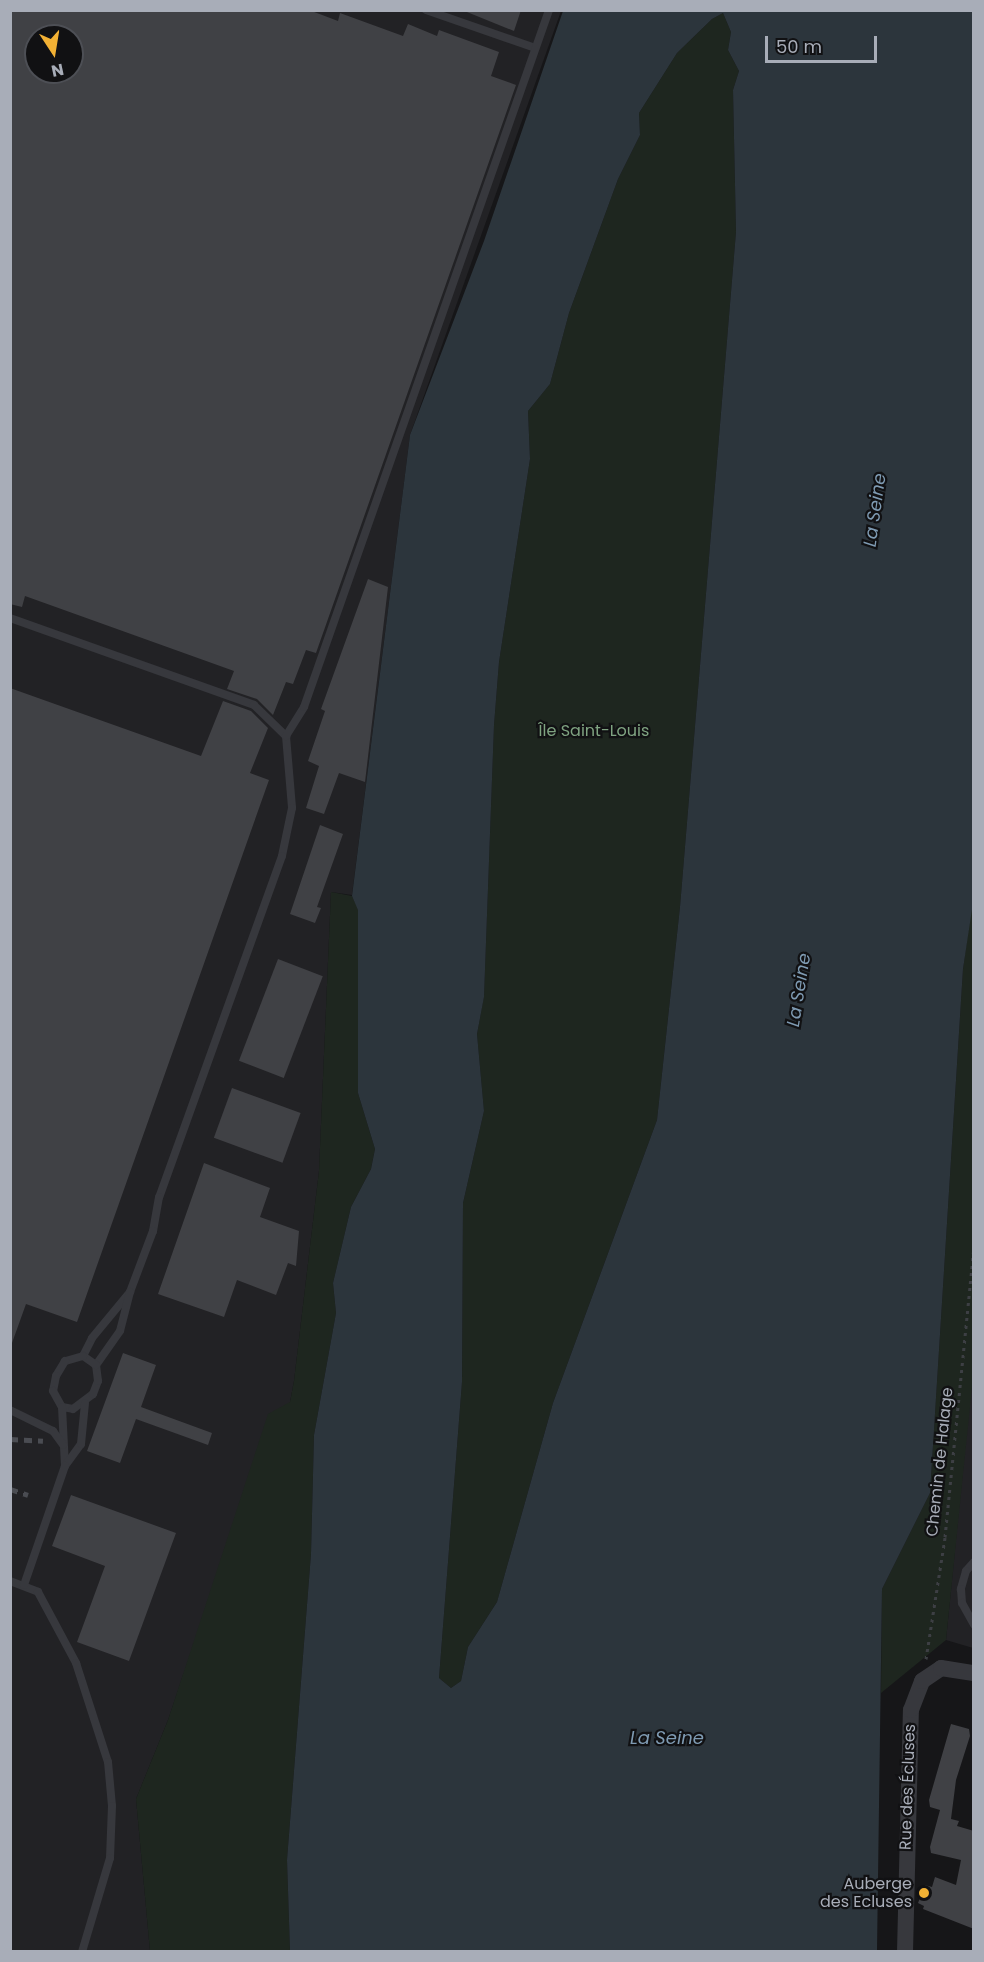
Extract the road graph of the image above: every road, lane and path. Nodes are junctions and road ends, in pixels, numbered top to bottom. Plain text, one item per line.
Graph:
1 (426, 10) edge
2 (549, 10) edge
3 (536, 48) junction
4 (10, 618) edge
5 (286, 736) junction
6 (974, 1245) edge
7 (130, 1292) junction
8 (83, 1356) junction
9 (96, 1365) junction
10 (85, 1403) junction
11 (62, 1407) junction
12 (10, 1410) edge
13 (63, 1445) junction
14 (65, 1466) junction
15 (974, 1562) edge
16 (10, 1581) edge
17 (24, 1585) junction
18 (974, 1625) edge
19 (974, 1673) edge
20 (922, 1681) junction
21 (82, 1952) edge
22 (905, 1952) edge

1 - 3 lane
2 - 3 lane
3 - 5 lane
4 - 5 lane
5 - 7 lane
6 - 20 path, Chemin de Halage
7 - 8 lane
7 - 9 lane
8 - 9 lane
8 - 11 lane
9 - 10 lane
10 - 11 lane
10 - 14 lane
11 - 13 lane
12 - 13 lane
13 - 14 lane
14 - 17 lane
15 - 18 lane
16 - 17 lane
17 - 21 lane
19 - 20 street
20 - 22 street, Rue des Écluses

